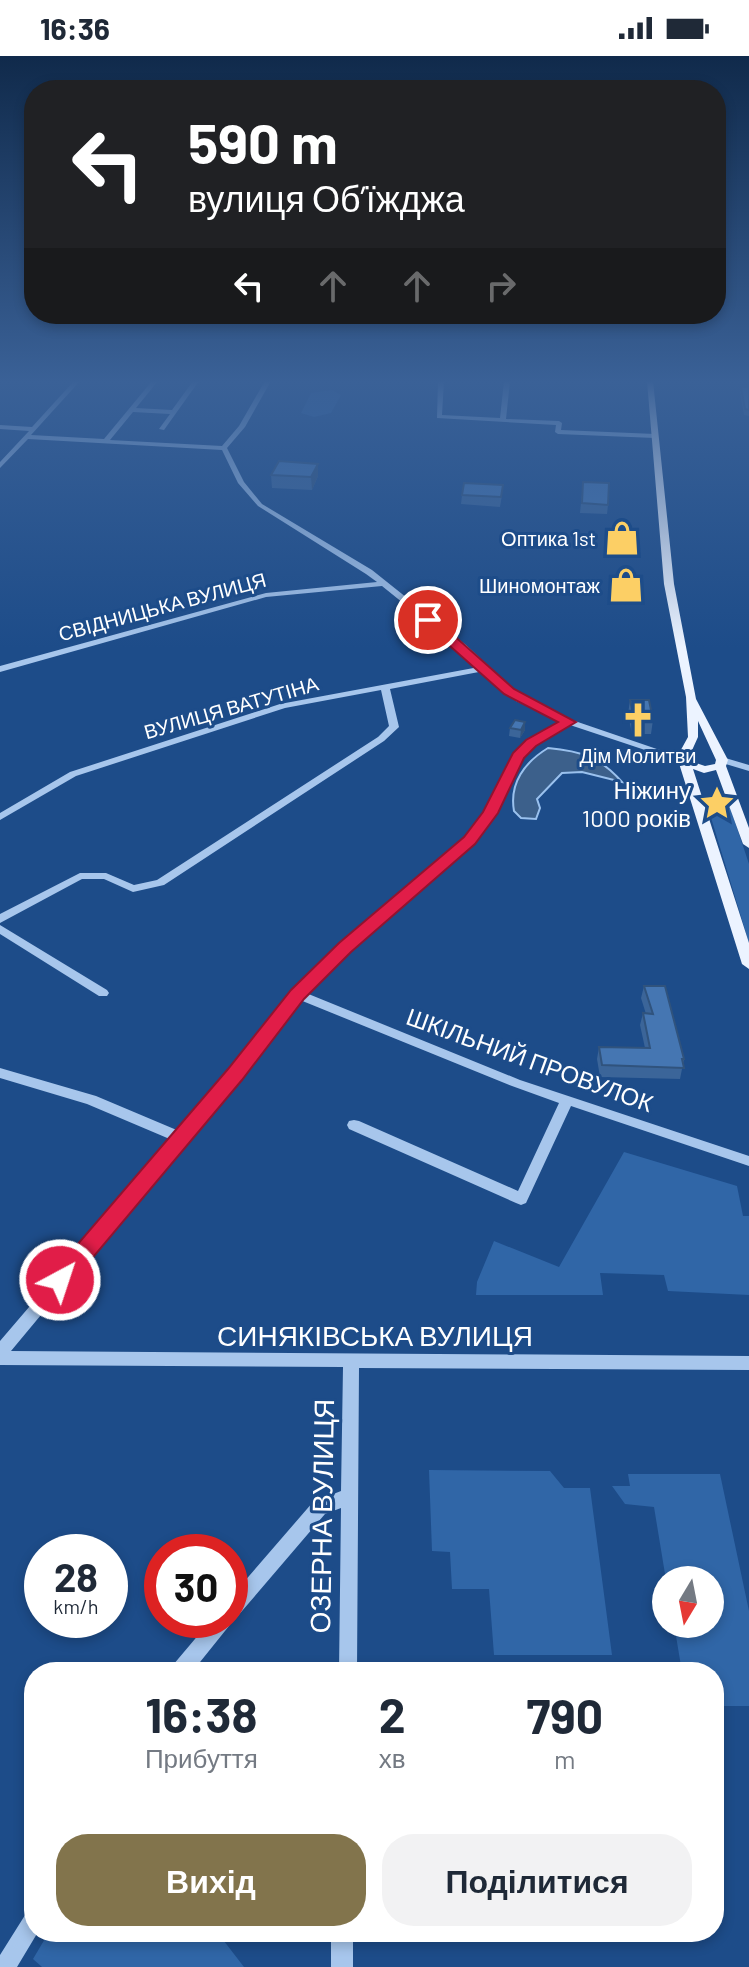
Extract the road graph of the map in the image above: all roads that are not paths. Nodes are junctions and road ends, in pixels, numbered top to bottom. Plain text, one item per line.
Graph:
1 (236, 470) edge
2 (658, 470) edge
3 (382, 584) junction
4 (485, 668) junction
5 (0, 669) edge
6 (385, 687) junction
7 (691, 697) junction
8 (569, 722) junction
9 (686, 757) junction
10 (719, 761) junction
11 (748, 767) edge
12 (0, 817) edge
13 (749, 844) edge
14 (0, 919) edge
15 (0, 929) edge
16 (749, 964) edge
17 (103, 993) dead end
18 (298, 994) junction
19 (0, 1073) edge
20 (567, 1100) junction
21 (354, 1125) dead end
22 (181, 1138) junction
23 (749, 1161) edge
24 (0, 1352) edge
25 (0, 1358) edge
26 (351, 1360) junction
27 (749, 1363) edge
28 (349, 1497) junction
29 (248, 1591) edge
30 (208, 1638) edge
31 (188, 1662) edge
32 (348, 1662) edge
33 (24, 1936) edge
34 (342, 1942) edge
35 (5, 1967) edge
36 (342, 1967) edge

1 - 3 street
2 - 7 main road
3 - 4 street
3 - 5 street, СВІДНИЦЬКА ВУЛИЦЯ
4 - 6 street, ВУЛИЦЯ ВАТУТІНА
4 - 8 street
6 - 12 street, ВУЛИЦЯ ВАТУТІНА
6 - 14 street
7 - 9 main road
7 - 10 main road
8 - 9 street
8 - 18 street
9 - 10 main road
9 - 10 main road
9 - 16 main road
10 - 11 street
10 - 13 main road
15 - 17 street
18 - 20 street, ШКІЛЬНИЙ ПРОВУЛОК
18 - 22 street
19 - 22 street
20 - 21 street
20 - 23 street, ШКІЛЬНИЙ ПРОВУЛОК
22 - 24 street
25 - 26 street, СИНЯКІВСЬКА ВУЛИЦЯ
26 - 27 street, СИНЯКІВСЬКА ВУЛИЦЯ
26 - 28 street, ОЗЕРНА ВУЛИЦЯ
28 - 29 street
28 - 32 street, ОЗЕРНА ВУЛИЦЯ
30 - 31 street
33 - 35 street
34 - 36 street

